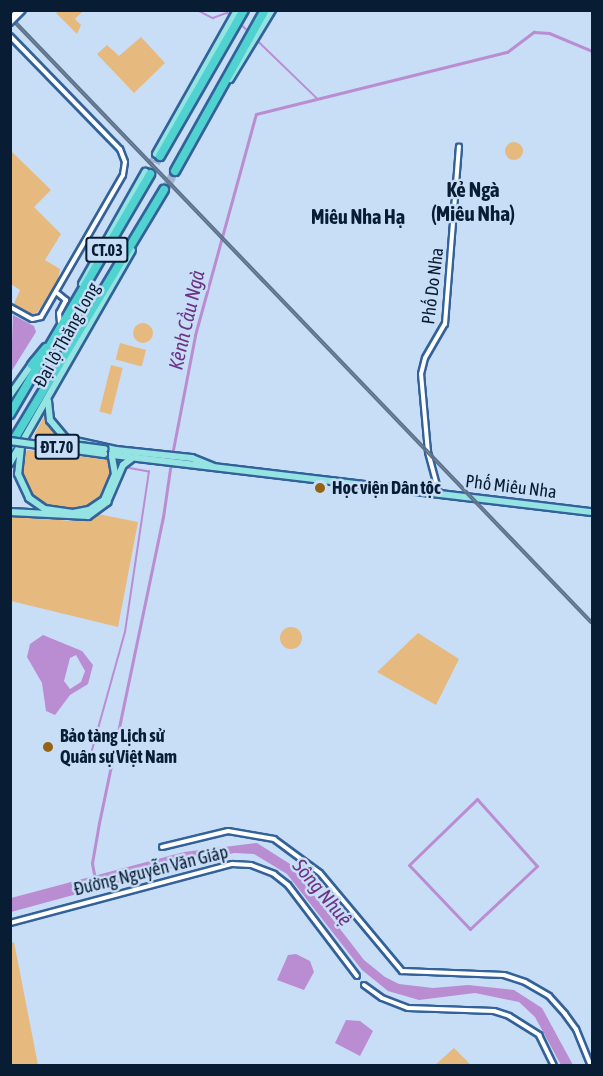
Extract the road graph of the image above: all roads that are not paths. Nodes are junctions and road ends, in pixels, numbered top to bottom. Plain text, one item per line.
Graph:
1 (19, 10) edge
2 (23, 10) edge
3 (265, 10) edge
4 (272, 10) edge
5 (239, 12) edge
6 (10, 18) edge
7 (10, 23) edge
8 (253, 35) junction
9 (10, 36) edge
10 (459, 147) dead end
11 (158, 155) tunnel mouth
12 (176, 172) tunnel mouth
13 (148, 173) tunnel mouth
14 (165, 190) joint
15 (56, 292) junction
16 (10, 307) edge
17 (62, 323) junction
18 (80, 333) junction
19 (32, 365) joint
20 (61, 377) junction
21 (10, 395) edge
22 (48, 399) junction
23 (10, 414) edge
24 (10, 439) edge
25 (22, 444) junction
26 (10, 446) edge
27 (110, 452) junction
28 (131, 459) junction
29 (10, 463) edge
30 (212, 466) junction
31 (120, 473) junction
32 (439, 493) junction
33 (10, 512) edge
34 (592, 512) edge
35 (162, 847) dead end
36 (10, 923) edge
37 (357, 976) dead end
38 (364, 985) dead end
39 (554, 1065) edge
40 (591, 1065) edge

1 - 6 street, bridge
2 - 7 street, bridge
3 - 8 highway
4 - 8 main road
5 - 11 highway
8 - 12 highway
9 - 15 street
10 - 32 street, Phố Do Nha
13 - 17 highway, CT.03
14 - 18 highway, CT.03
14 - 20 main road, Đại lộ Thăng Long
15 - 16 street
15 - 17 street
17 - 19 highway
17 - 23 highway, CT.03
18 - 20 highway
18 - 26 highway, CT.03
19 - 21 main road, Đại lộ Thăng Long
20 - 22 main road, Đại lộ Thăng Long
22 - 25 main road, Đại lộ Thăng Long
22 - 27 main road
24 - 27 main road, ĐT.70, bridge
25 - 27 main road
25 - 29 main road, Đại lộ Thăng Long
27 - 28 main road, ĐT.70
27 - 30 main road, Phố Miêu Nha / ĐT.70
27 - 31 main road
28 - 30 main road, Phố Miêu Nha / ĐT.70
28 - 31 main road
30 - 32 main road, Phố Miêu Nha / ĐT.70
31 - 33 main road
32 - 34 main road, Phố Miêu Nha / ĐT.70
35 - 40 street
36 - 37 street, Đường Nguyễn Văn Giáp
38 - 39 street

